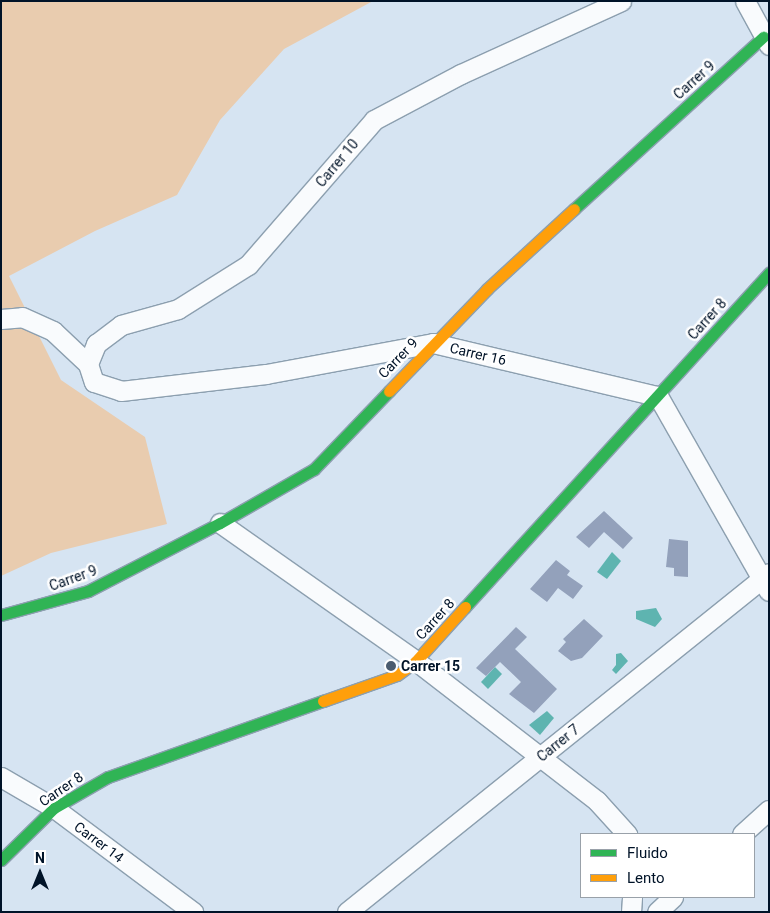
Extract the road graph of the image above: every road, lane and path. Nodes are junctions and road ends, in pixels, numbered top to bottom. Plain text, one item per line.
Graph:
1 (621, 1) edge
2 (745, 1) edge
3 (766, 41) edge
4 (769, 273) edge
5 (1, 319) edge
6 (433, 343) junction
7 (88, 364) junction
8 (658, 396) junction
9 (220, 524) junction
10 (766, 581) edge
11 (1, 615) edge
12 (416, 661) junction
13 (540, 757) junction
14 (1, 777) edge
15 (54, 808) junction
16 (769, 810) edge
17 (626, 833) edge
18 (743, 833) edge
19 (1, 860) edge
20 (632, 898) edge
21 (672, 898) edge
22 (193, 912) edge
23 (348, 912) edge
24 (632, 912) edge
25 (656, 912) edge

1 - 7 street, Carrer 10
2 - 3 street
3 - 6 street, Carrer 9
4 - 8 street, Carrer 8
5 - 7 street
6 - 7 street, Carrer 16
6 - 8 street, Carrer 16
6 - 9 street, Carrer 9
8 - 10 street
8 - 12 street, Carrer 8
9 - 11 street, Carrer 9
9 - 12 street
10 - 13 street, Carrer 7
12 - 13 street
12 - 15 street, Carrer 8
13 - 17 street
13 - 23 street, Carrer 7
14 - 15 street, Carrer 14
15 - 19 street, Carrer 8
15 - 22 street, Carrer 14
16 - 18 street
20 - 24 street
21 - 25 street

